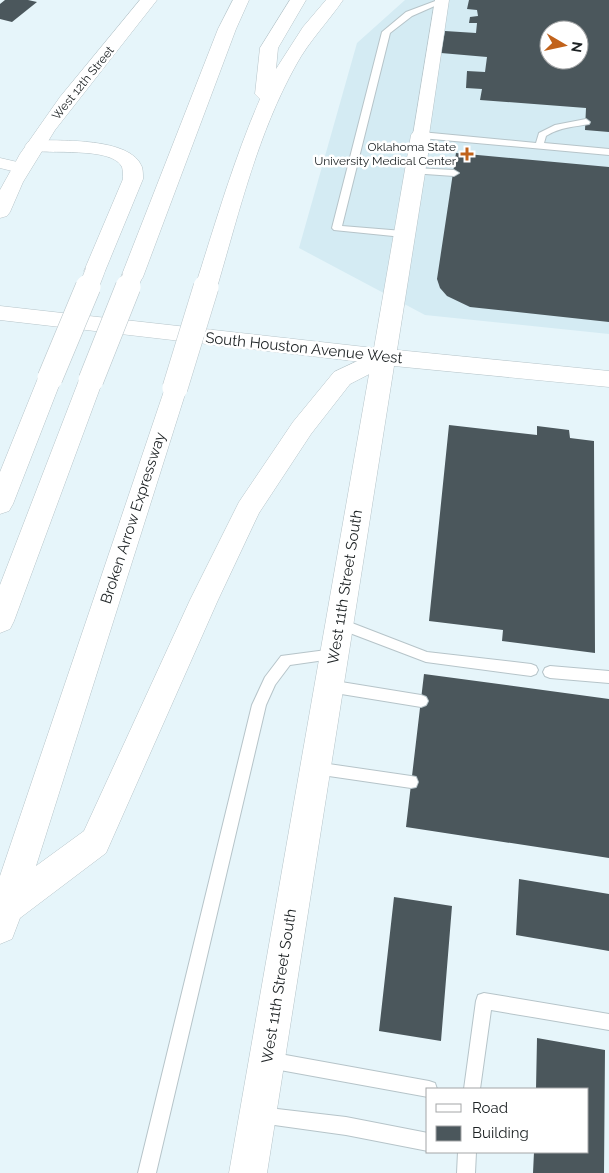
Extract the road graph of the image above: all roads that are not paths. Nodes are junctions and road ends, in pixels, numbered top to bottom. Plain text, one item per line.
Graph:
1 (149, 0) edge
2 (241, 0) edge
3 (249, 0) edge
4 (298, 0) edge
5 (335, 0) edge
6 (442, 0) edge
7 (227, 29) junction
8 (263, 108) junction
9 (586, 122) dead end
10 (421, 135) junction
11 (35, 146) junction
12 (540, 146) junction
13 (609, 152) edge
14 (0, 163) edge
15 (20, 168) junction
16 (414, 171) junction
17 (454, 173) dead end
18 (0, 212) edge
19 (403, 234) junction
20 (0, 313) edge
21 (383, 357) junction
22 (609, 378) edge
23 (0, 504) edge
24 (0, 621) edge
25 (339, 623) junction
26 (334, 654) junction
27 (531, 670) dead end
28 (550, 672) dead end
29 (609, 677) edge
30 (329, 686) junction
31 (421, 701) dead end
32 (315, 768) junction
33 (411, 782) dead end
34 (3, 917) edge
35 (609, 1022) edge
36 (267, 1059) junction
37 (426, 1088) edge
38 (472, 1088) edge
39 (258, 1114) junction
40 (426, 1142) edge
41 (468, 1153) edge
42 (146, 1173) edge
43 (248, 1173) edge
44 (466, 1173) edge

1 - 11 main road, West 12th Street
2 - 7 main road
3 - 7 main road
4 - 8 main road
5 - 8 main road
6 - 10 street, West 11th Street South
6 - 19 lane
7 - 24 main road, bridge
8 - 34 main road, Broken Arrow Expressway, bridge
9 - 12 lane
10 - 12 lane
10 - 16 main road, West 11th Street South
11 - 15 main road, West 12th Street
11 - 23 main road, bridge
12 - 13 lane
14 - 15 street
15 - 18 main road, West 12th Street
16 - 17 lane
16 - 19 main road, West 11th Street South
19 - 21 main road, West 11th Street South
20 - 21 main road, South Houston Avenue West
21 - 22 main road, South Houston Avenue West
21 - 25 main road, West 11th Street South
21 - 34 main road
25 - 26 main road, West 11th Street South
25 - 27 lane
26 - 30 main road, West 11th Street South
26 - 42 lane
28 - 29 lane
30 - 31 lane
30 - 32 main road, West 11th Street South
32 - 33 lane
32 - 36 main road, West 11th Street South
35 - 38 lane
36 - 37 lane
36 - 39 main road, West 11th Street South
39 - 40 lane
39 - 43 main road, West 11th Street South
41 - 44 lane

